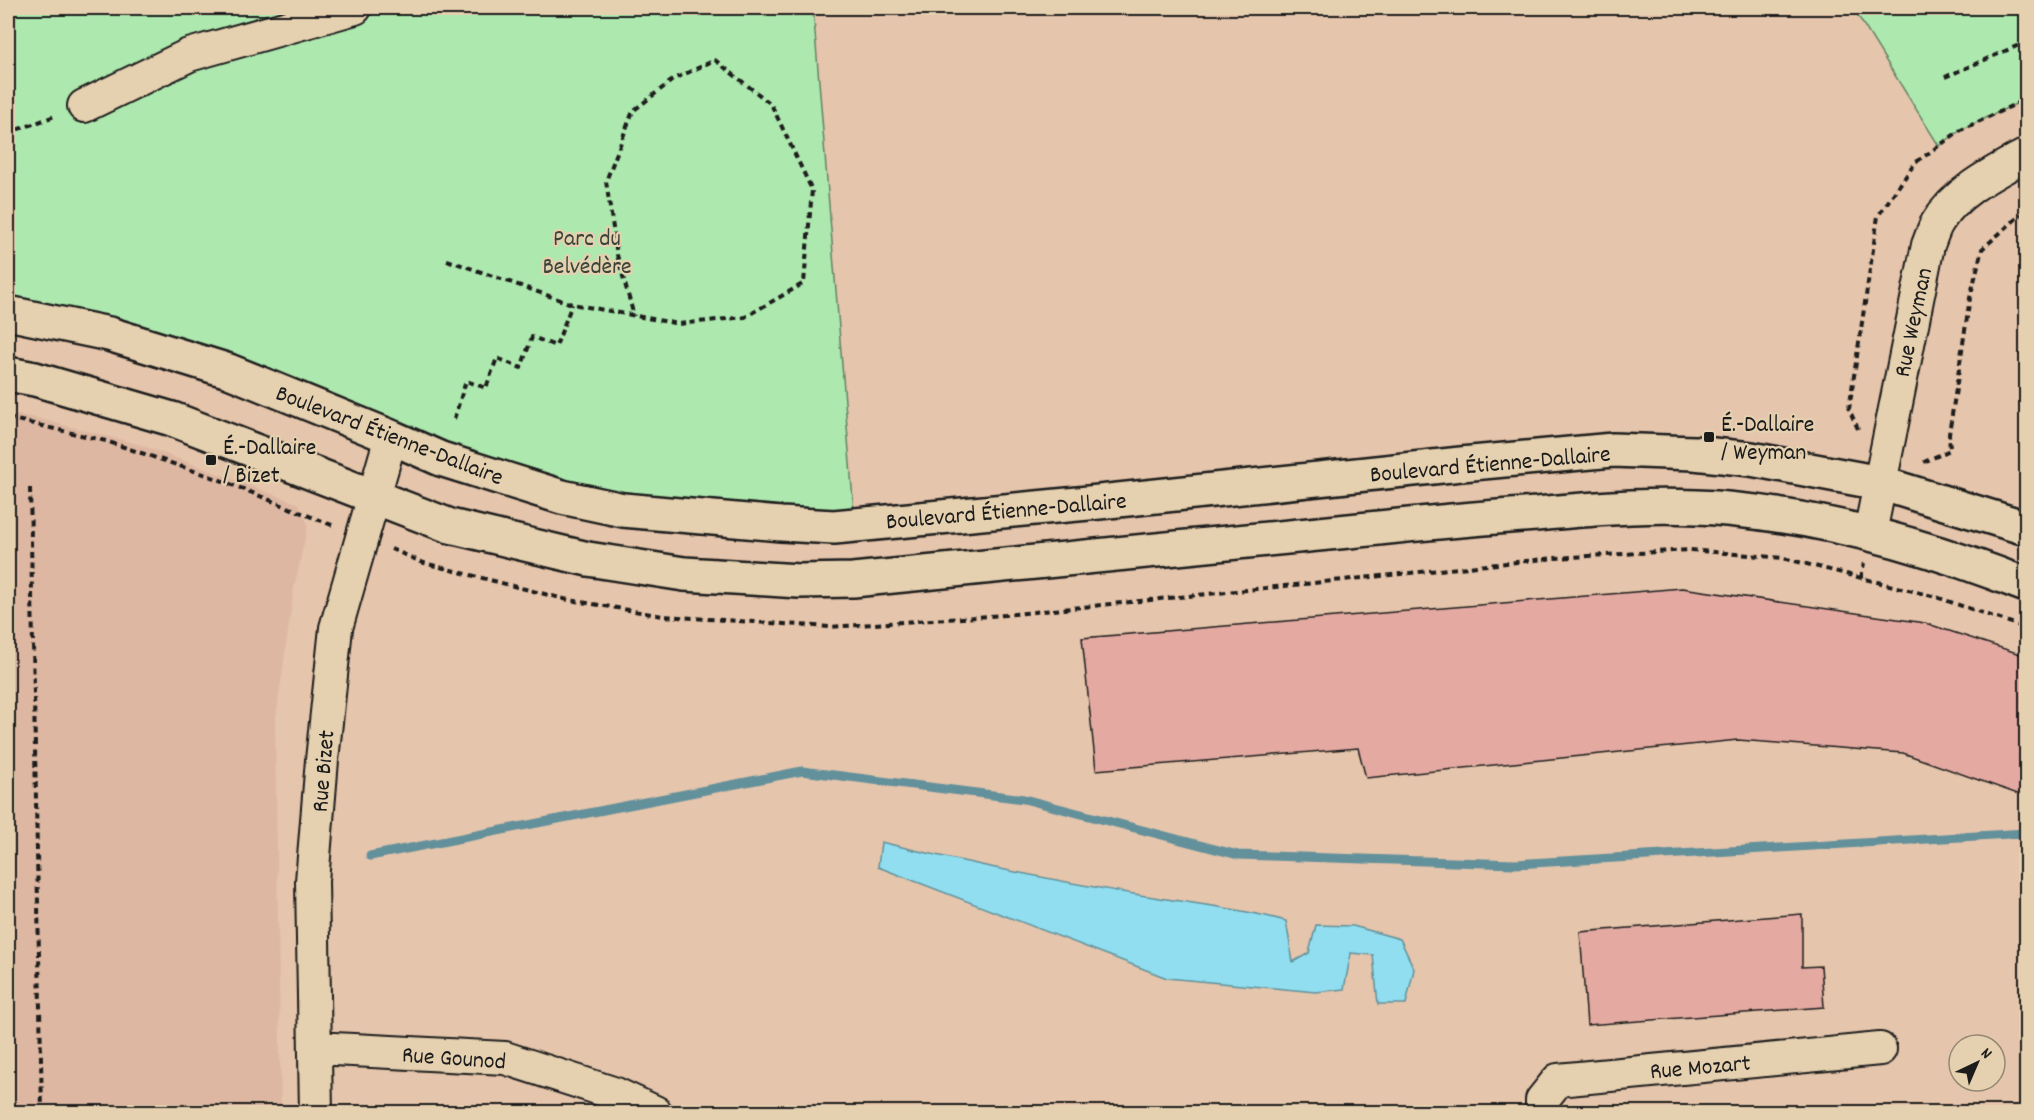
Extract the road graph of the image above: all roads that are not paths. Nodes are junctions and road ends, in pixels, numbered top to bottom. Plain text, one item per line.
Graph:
1 (355, 8) edge
2 (84, 106) road end
3 (2026, 155) edge
4 (8, 313) edge
5 (8, 374) edge
6 (391, 437) junction
7 (1880, 483) junction
8 (373, 496) junction
9 (2026, 528) edge
10 (1870, 533) junction
11 (2026, 585) edge
12 (315, 1048) junction
13 (1880, 1049) dead end
14 (316, 1113) edge
15 (655, 1113) edge
16 (1542, 1113) edge

1 - 2 street
3 - 7 street, Rue Weyman
4 - 6 street, Boulevard Étienne-Dallaire
5 - 8 street
6 - 7 street, Boulevard Étienne-Dallaire
6 - 8 street, Rue Bizet
7 - 9 street, Boulevard Étienne-Dallaire
7 - 10 street, Rue Weyman
8 - 10 street
8 - 12 street, Rue Bizet
10 - 11 street
12 - 14 street, Rue Bizet
12 - 15 street, Rue Gounod
13 - 16 street, Rue Mozart

